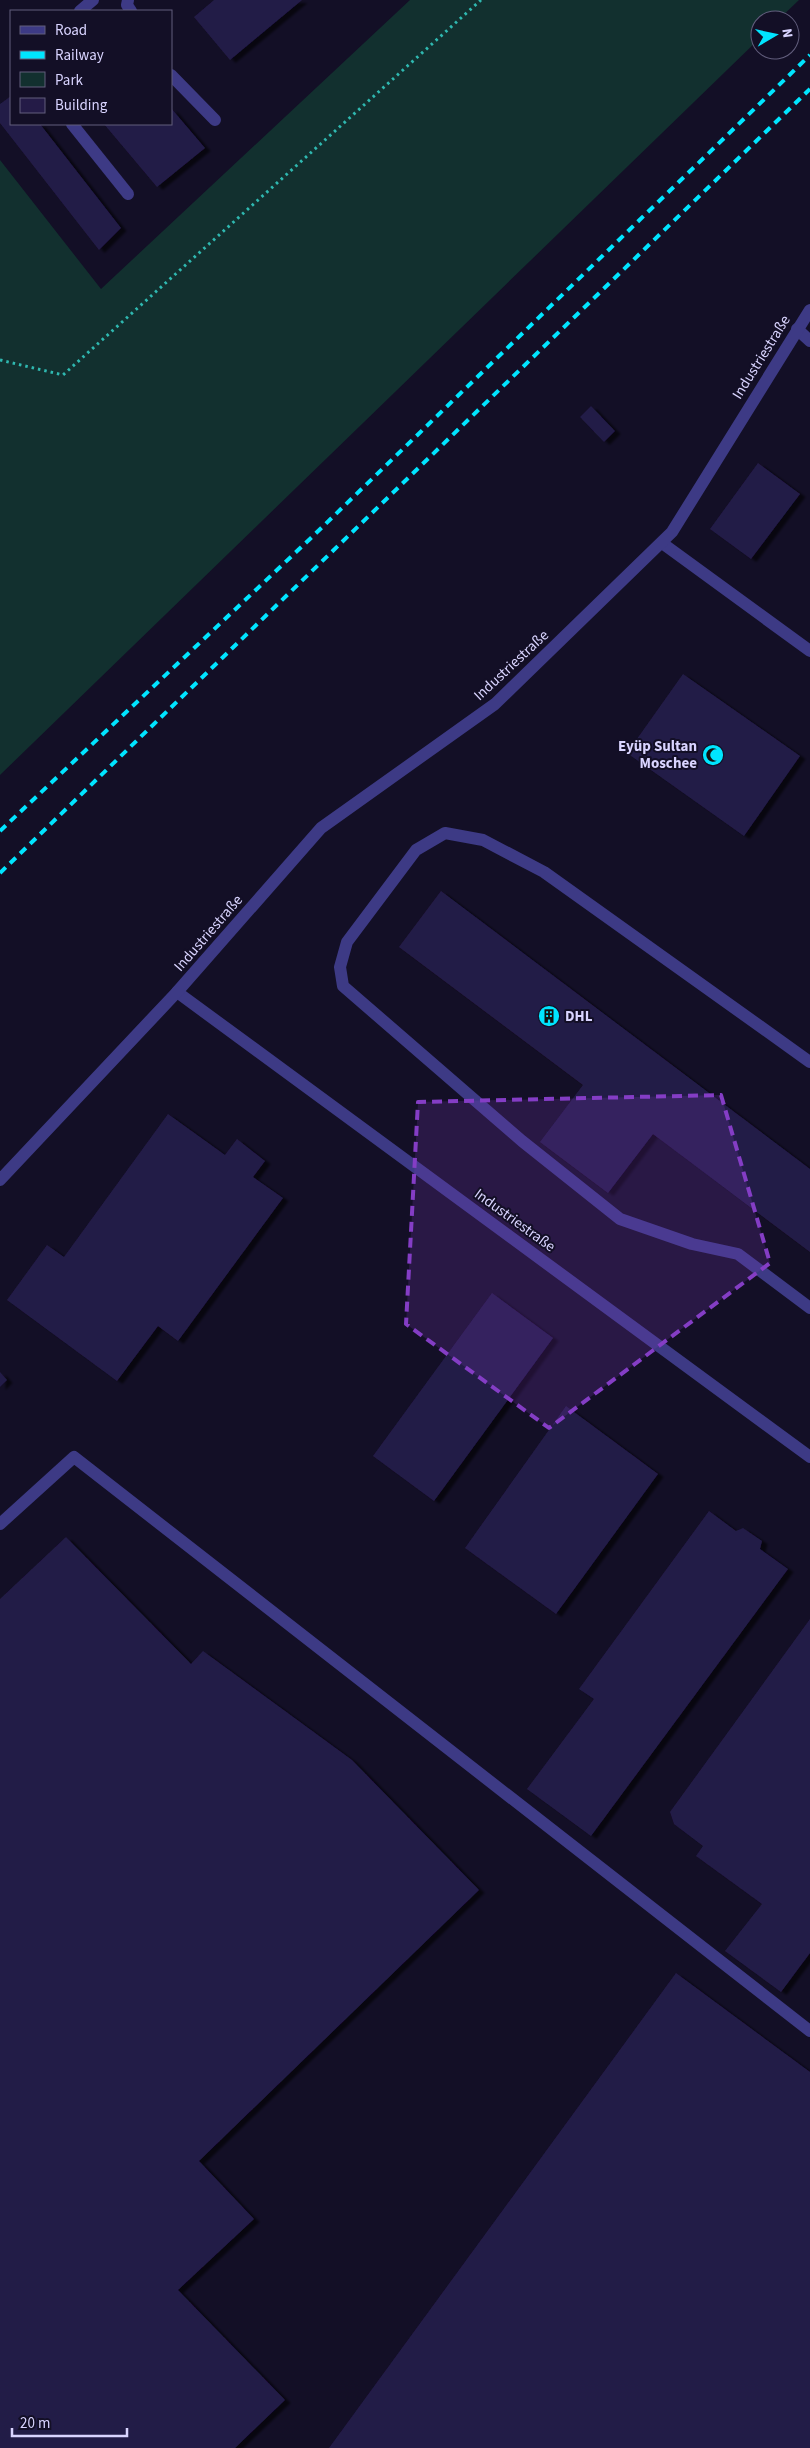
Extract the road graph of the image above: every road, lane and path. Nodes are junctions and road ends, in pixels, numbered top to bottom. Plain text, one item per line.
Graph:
1 (94, 0) edge
2 (481, 0) edge
3 (81, 10) edge
4 (172, 76) edge
5 (215, 120) dead end
6 (73, 125) edge
7 (128, 194) dead end
8 (810, 310) edge
9 (797, 328) junction
10 (810, 333) edge
11 (810, 341) edge
12 (0, 360) edge
13 (662, 543) junction
14 (810, 651) edge
15 (177, 992) junction
16 (810, 1062) edge
17 (0, 1180) edge
18 (810, 1308) edge
19 (810, 1457) edge
20 (0, 1524) edge
21 (810, 2031) edge

1 - 3 street
2 - 12 path
4 - 5 street
6 - 7 street
8 - 9 street, Industriestraße
9 - 10 street
9 - 11 street
9 - 13 street, Industriestraße
13 - 14 street
13 - 15 street, Industriestraße
15 - 17 street, Industriestraße
15 - 19 street, Industriestraße
16 - 18 street
20 - 21 street

